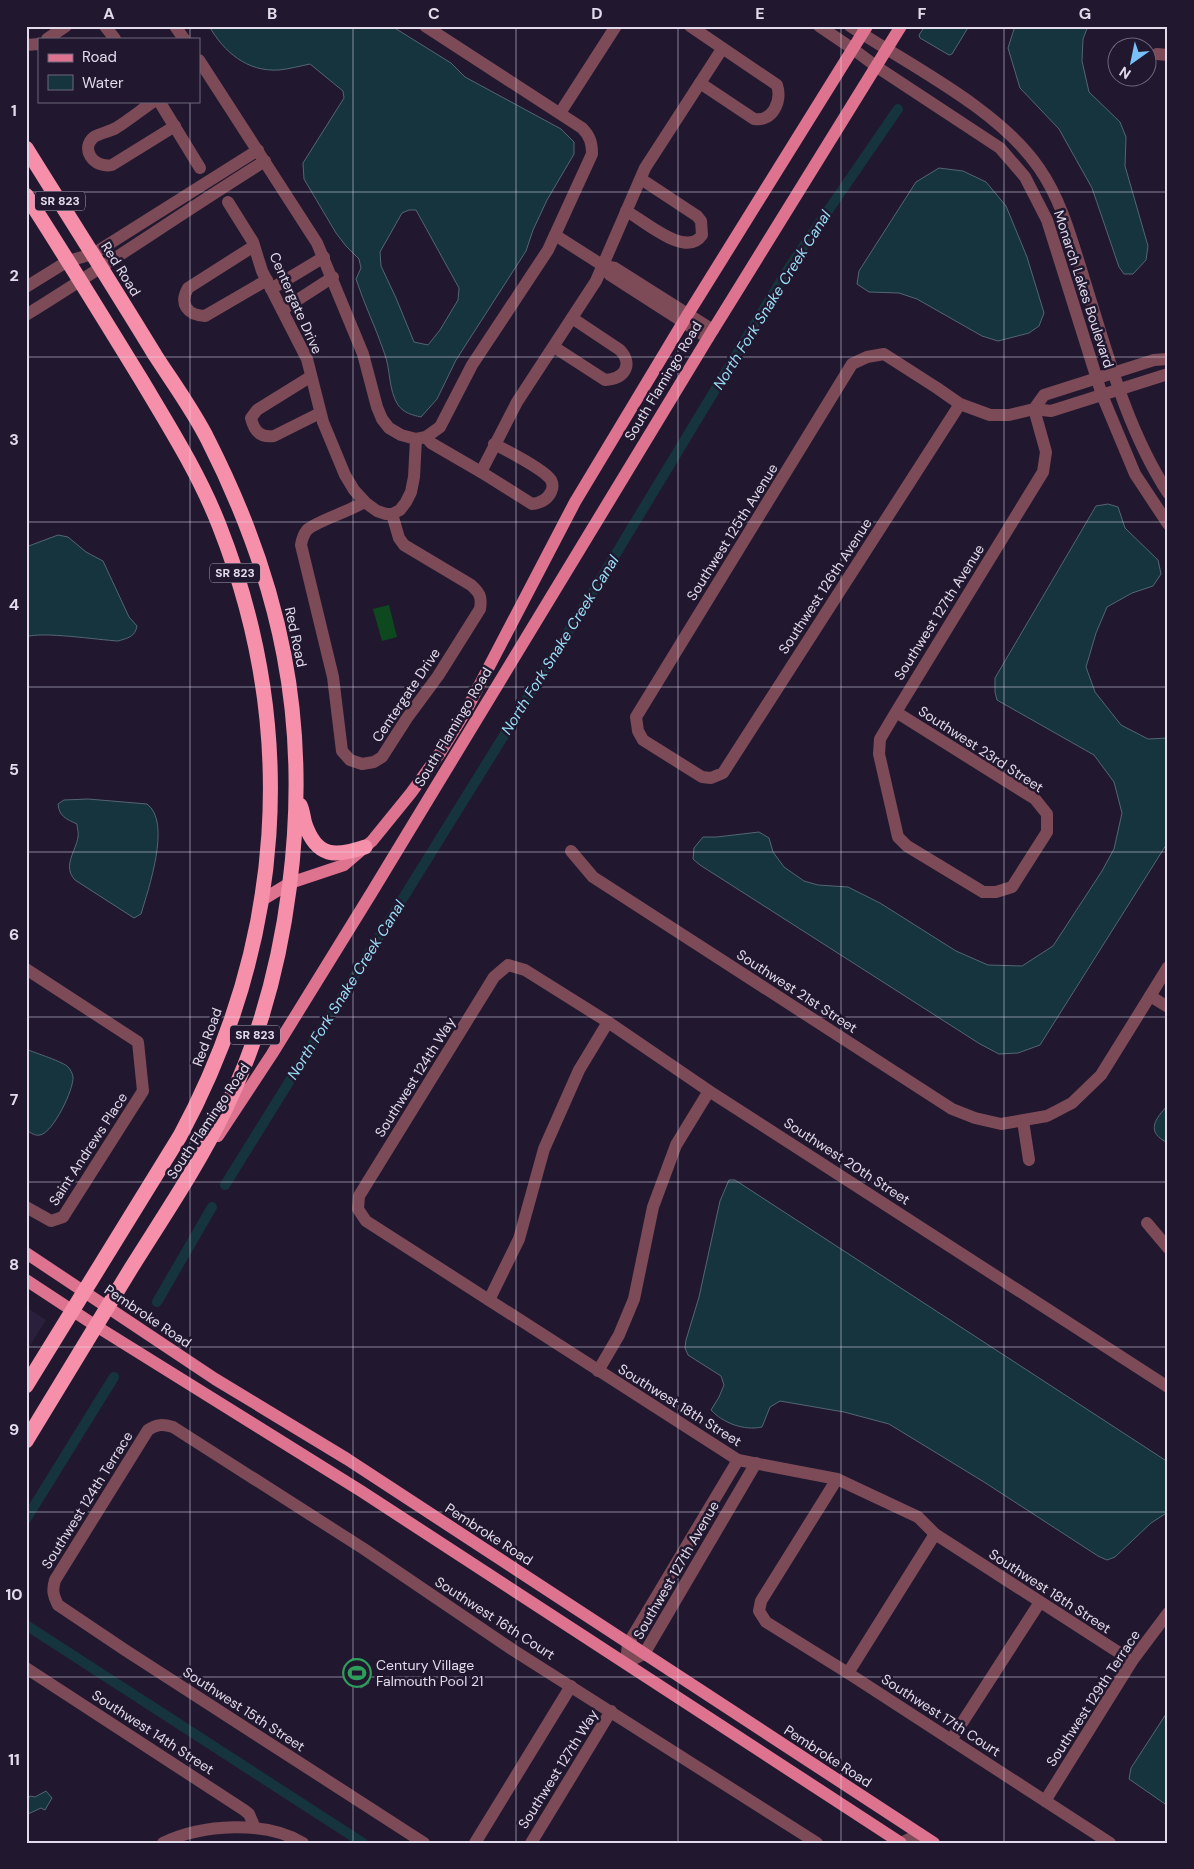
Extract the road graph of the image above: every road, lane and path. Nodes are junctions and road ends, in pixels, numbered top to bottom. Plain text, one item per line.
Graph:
1 (66, 26) edge
2 (105, 26) edge
3 (176, 26) edge
4 (425, 26) edge
5 (616, 26) edge
6 (690, 26) edge
7 (819, 26) edge
8 (850, 26) edge
9 (902, 26) edge
10 (865, 30) edge
11 (48, 38) edge
12 (114, 38) edge
13 (183, 38) edge
14 (722, 49) junction
15 (854, 49) junction
16 (887, 49) junction
17 (200, 62) edge
18 (877, 67) junction
19 (700, 83) junction
20 (153, 102) edge
21 (160, 102) edge
22 (560, 113) junction
23 (174, 126) junction
24 (26, 148) edge
25 (262, 156) junction
26 (200, 168) dead end
27 (640, 179) junction
28 (26, 195) edge
29 (228, 202) dead end
30 (626, 210) junction
31 (555, 235) junction
32 (254, 246) junction
33 (324, 257) junction
34 (68, 261) junction
35 (97, 261) junction
36 (602, 266) junction
37 (333, 278) junction
38 (81, 281) junction
39 (269, 285) junction
40 (26, 288) edge
41 (282, 310) junction
42 (26, 314) edge
43 (572, 318) junction
44 (686, 319) junction
45 (710, 334) junction
46 (554, 347) junction
47 (1168, 359) edge
48 (1113, 373) junction
49 (1168, 374) edge
50 (310, 377) junction
51 (1097, 378) junction
52 (1118, 390) junction
53 (1102, 395) junction
54 (960, 404) junction
55 (1034, 409) junction
56 (320, 413) junction
57 (421, 438) junction
58 (494, 444) junction
59 (481, 472) junction
60 (1168, 493) edge
61 (364, 502) junction
62 (392, 514) junction
63 (1168, 524) edge
64 (896, 712) junction
65 (711, 778) joint
66 (295, 794) junction
67 (365, 848) junction
68 (571, 852) dead end
69 (290, 883) junction
70 (996, 892) joint
71 (262, 900) junction
72 (508, 965) joint
73 (1168, 967) edge
74 (26, 969) edge
75 (1150, 996) junction
76 (1168, 1007) edge
77 (608, 1022) junction
78 (709, 1091) junction
79 (1023, 1121) junction
80 (1029, 1160) dead end
81 (189, 1177) junction
82 (26, 1207) edge
83 (358, 1209) joint
84 (1147, 1223) dead end
85 (1168, 1248) edge
86 (26, 1252) edge
87 (26, 1280) edge
88 (85, 1292) junction
89 (489, 1300) junction
90 (108, 1306) junction
91 (73, 1310) junction
92 (96, 1326) junction
93 (598, 1371) junction
94 (26, 1386) edge
95 (1168, 1387) edge
96 (156, 1425) joint
97 (26, 1441) edge
98 (738, 1460) junction
99 (756, 1463) junction
100 (837, 1479) junction
101 (422, 1509) junction
102 (412, 1524) junction
103 (935, 1534) junction
104 (53, 1595) joint
105 (1040, 1602) junction
106 (1168, 1613) edge
107 (628, 1644) junction
108 (644, 1654) junction
109 (1132, 1661) junction
110 (626, 1663) junction
111 (26, 1668) edge
112 (848, 1673) junction
113 (571, 1686) junction
114 (612, 1711) junction
115 (951, 1740) junction
116 (1045, 1801) junction
117 (255, 1828) junction
118 (920, 1839) edge
119 (163, 1843) edge
120 (303, 1843) edge
121 (424, 1843) edge
122 (474, 1843) edge
123 (531, 1843) edge
124 (816, 1843) edge
125 (901, 1843) edge
126 (934, 1843) edge
127 (1110, 1843) edge

1 - 11 street
2 - 12 street
3 - 13 street
4 - 22 street
5 - 22 street
6 - 14 street
7 - 15 street, Monarch Lakes Boulevard
8 - 10 street, Monarch Lakes Boulevard
9 - 16 main road, South Flamingo Road
10 - 15 main road, South Flamingo Road
10 - 16 street, Monarch Lakes Boulevard
14 - 19 street
14 - 19 street
15 - 18 street, Monarch Lakes Boulevard
15 - 44 main road, South Flamingo Road
16 - 18 main road, South Flamingo Road
16 - 48 street, Monarch Lakes Boulevard
17 - 25 street
18 - 45 main road, South Flamingo Road
18 - 51 street, Monarch Lakes Boulevard
19 - 27 street
20 - 23 street
21 - 23 street
22 - 31 street
23 - 26 street
24 - 35 highway, Red Road / SR 823
25 - 33 street
25 - 35 street
27 - 30 street
27 - 30 street
28 - 34 highway, Red Road / SR 823
29 - 32 street, Centergate Drive
30 - 36 street
31 - 36 street
31 - 57 street
32 - 39 street, Centergate Drive
32 - 39 street
33 - 37 street
33 - 39 street
34 - 35 street
34 - 38 highway, Red Road / SR 823
34 - 40 street
35 - 38 street
35 - 66 highway, Red Road / SR 823
36 - 43 street
36 - 44 street
37 - 41 street
37 - 57 street
38 - 42 street
38 - 71 highway, Red Road / SR 823
39 - 41 street, Centergate Drive
41 - 50 street, Centergate Drive
43 - 46 street
43 - 46 street
44 - 45 street
44 - 67 main road, South Flamingo Road
45 - 81 main road, South Flamingo Road
46 - 58 street
47 - 48 street
48 - 51 street
48 - 52 street, Monarch Lakes Boulevard
49 - 52 street
50 - 56 street, Centergate Drive
50 - 56 street
51 - 53 street, Monarch Lakes Boulevard
51 - 55 street
52 - 53 street
52 - 60 street, Monarch Lakes Boulevard
53 - 55 street
53 - 63 street, Monarch Lakes Boulevard
54 - 55 street
54 - 65 street, Southwest 126th Avenue
54 - 65 street, Southwest 125th Avenue
55 - 64 street, Southwest 127th Avenue
56 - 61 street, Centergate Drive
57 - 59 street
57 - 62 street
58 - 59 street
58 - 59 street
61 - 62 street, Centergate Drive
61 - 62 street, Centergate Drive
64 - 70 street, Southwest 127th Avenue
64 - 70 street, Southwest 23rd Street
66 - 67 highway
66 - 69 highway, Red Road / SR 823
67 - 69 main road, South Flamingo Road
68 - 79 street, Southwest 21st Street
69 - 71 main road, South Flamingo Road
69 - 81 highway, Red Road / SR 823
71 - 88 highway, Red Road / SR 823
72 - 77 street, Southwest 20th Street
72 - 83 street, Southwest 124th Way
73 - 75 street, Southwest 21st Street
74 - 82 street, Saint Andrews Place
75 - 76 street
75 - 79 street, Southwest 21st Street
77 - 78 street, Southwest 20th Street
77 - 89 street
78 - 93 street
78 - 95 street, Southwest 20th Street
79 - 80 street
81 - 90 highway, South Flamingo Road / SR 823
83 - 89 street, Southwest 18th Street
84 - 85 street
86 - 88 main road, Pembroke Road
87 - 91 main road
88 - 90 main road, Pembroke Road
88 - 91 highway, SR 823
89 - 93 street, Southwest 18th Street
90 - 92 highway, South Flamingo Road / SR 823
90 - 101 main road, Pembroke Road
91 - 92 main road
91 - 94 highway, SR 823
92 - 97 highway, South Flamingo Road / SR 823
92 - 102 main road
93 - 98 street, Southwest 18th Street
96 - 104 street, Southwest 124th Terrace
96 - 113 street, Southwest 16th Court
98 - 99 street, Southwest 18th Street
98 - 107 street, Southwest 127th Avenue
99 - 100 street, Southwest 18th Street
99 - 108 street, Southwest 127th Avenue
100 - 103 street, Southwest 18th Street
100 - 112 street, Southwest 17th Court
101 - 102 street
101 - 107 main road, Pembroke Road
102 - 110 main road
103 - 105 street, Southwest 18th Street
103 - 112 street
104 - 121 street, Southwest 15th Street
105 - 109 street, Southwest 18th Street
105 - 115 street
106 - 109 street, Southwest 129th Terrace
107 - 108 main road, Pembroke Road
107 - 110 street, Southwest 127th Avenue
108 - 110 street, Southwest 127th Avenue
108 - 118 main road, Pembroke Road
109 - 116 street, Southwest 129th Terrace
110 - 125 main road
111 - 117 street, Southwest 14th Street
112 - 115 street, Southwest 17th Court
113 - 114 street, Southwest 16th Court
113 - 122 street
114 - 123 street, Southwest 127th Way
114 - 124 street, Southwest 16th Court
115 - 116 street, Southwest 17th Court
116 - 127 street, Southwest 17th Court
117 - 119 street
117 - 120 street
118 - 125 street
118 - 126 main road, Pembroke Road

